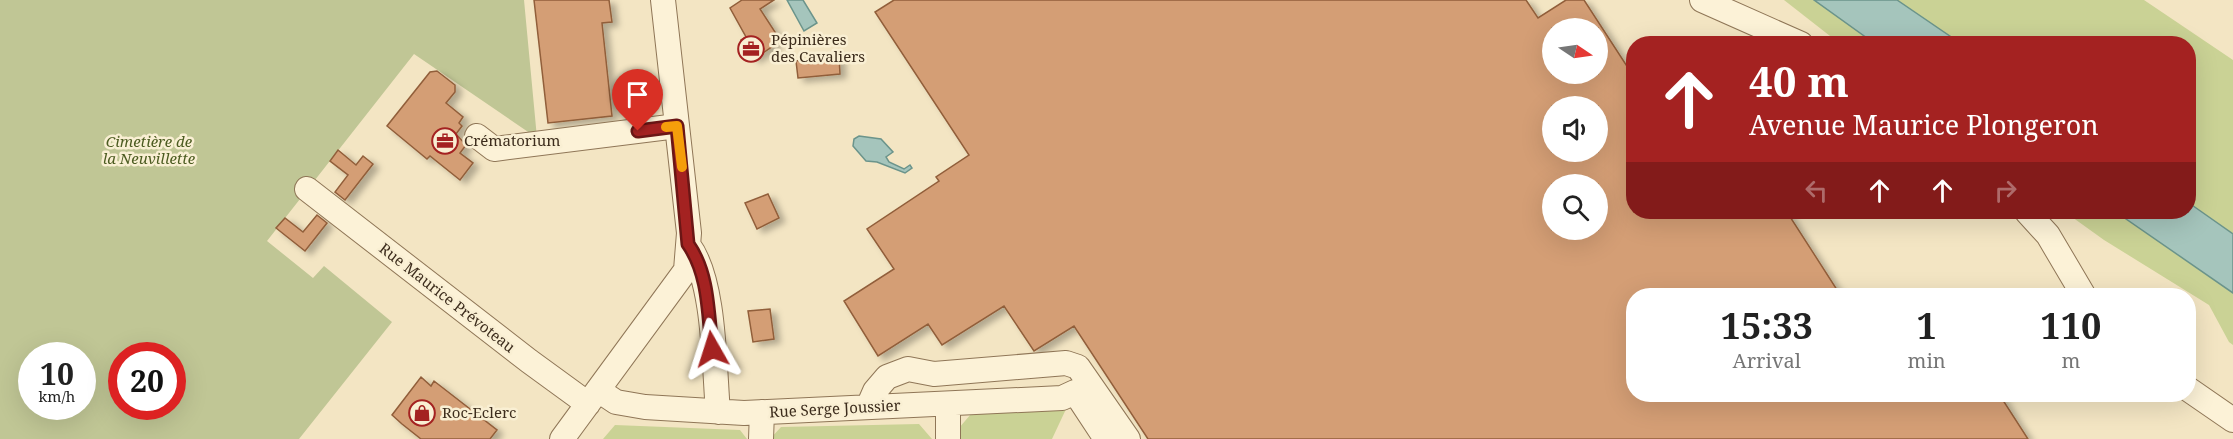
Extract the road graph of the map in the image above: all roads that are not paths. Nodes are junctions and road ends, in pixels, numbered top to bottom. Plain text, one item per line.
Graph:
1 (663, 0) edge
2 (1702, 0) edge
3 (1783, 36) edge
4 (677, 126) junction
5 (477, 136) dead end
6 (307, 189) dead end
7 (2033, 219) edge
8 (688, 244) junction
9 (2079, 288) edge
10 (2196, 395) edge
11 (593, 397) junction
12 (948, 404) junction
13 (868, 407) junction
14 (718, 412) junction
15 (762, 412) junction
16 (2233, 420) edge
17 (562, 439) edge
18 (761, 439) edge
19 (948, 439) edge
20 (1106, 439) edge
21 (1128, 439) edge

1 - 4 street
2 - 3 street
4 - 5 street
4 - 8 street
6 - 11 street, Rue Maurice Prévoteau
7 - 9 street
8 - 11 street
8 - 14 street
10 - 16 street
11 - 14 street, Rue Serge Joussier
11 - 17 street
12 - 13 street, Rue Serge Joussier
12 - 19 street
12 - 20 street, Rue Serge Joussier
13 - 15 street, Rue Serge Joussier
13 - 21 street
14 - 15 street, Rue Serge Joussier
15 - 18 street

